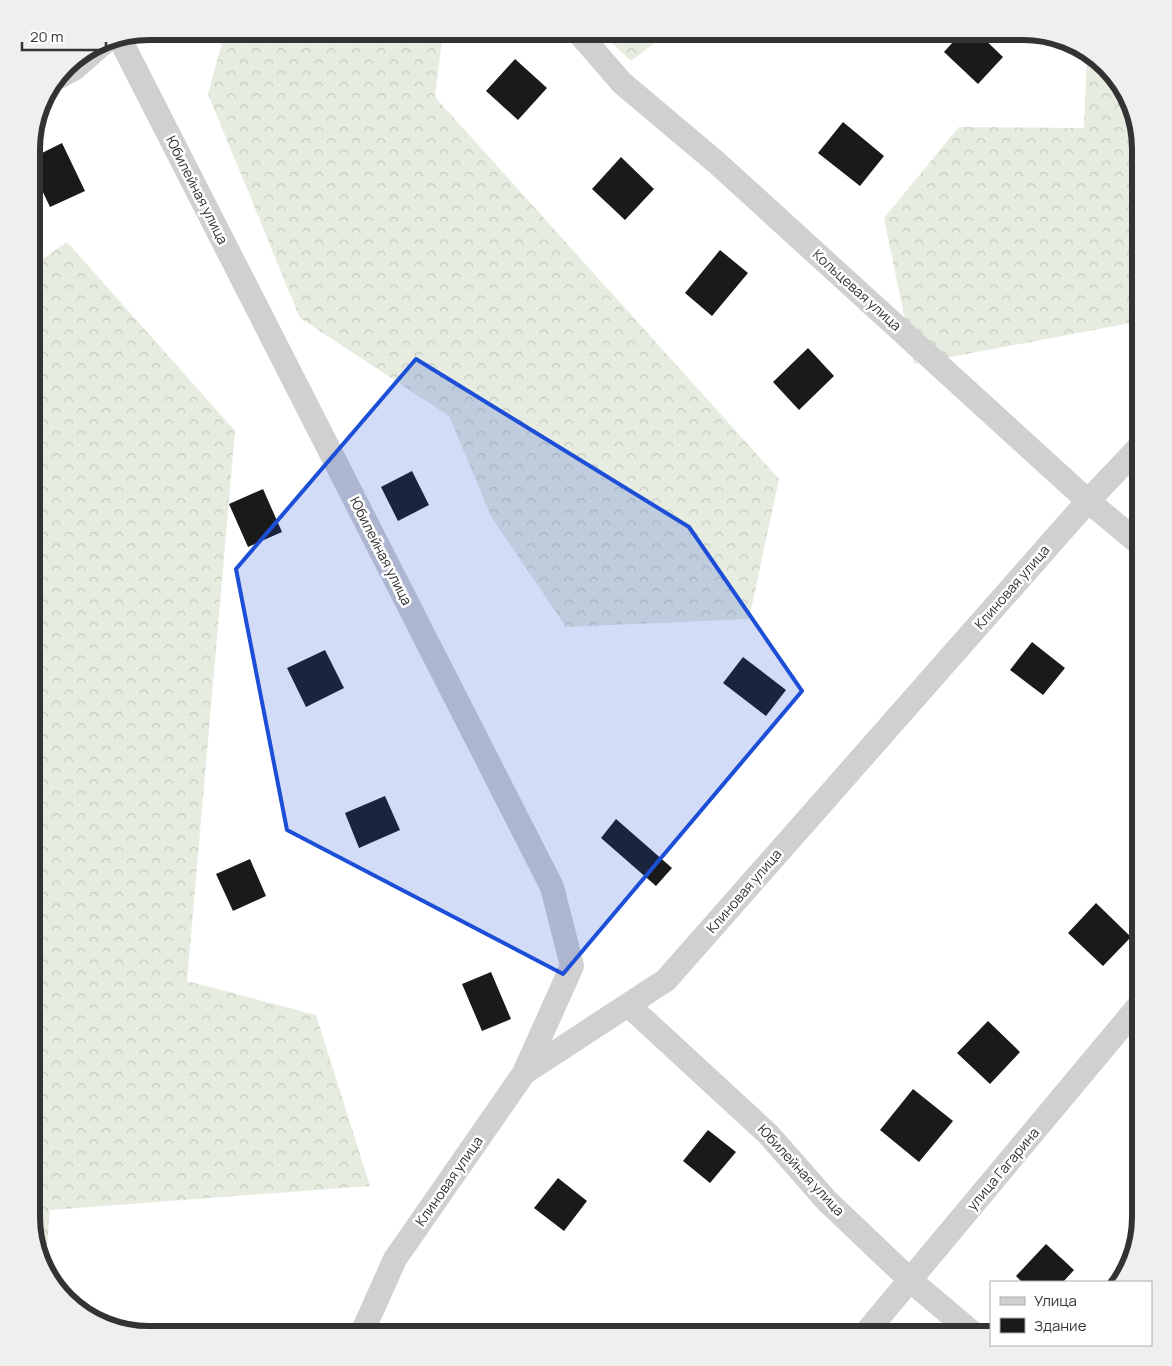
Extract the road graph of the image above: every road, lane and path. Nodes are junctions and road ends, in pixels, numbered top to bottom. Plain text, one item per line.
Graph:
1 (585, 40) edge
2 (122, 44) edge
3 (1132, 455) edge
4 (1088, 501) junction
5 (1132, 538) edge
6 (628, 1004) junction
7 (1132, 1014) edge
8 (524, 1073) junction
9 (910, 1280) junction
10 (365, 1326) edge
11 (872, 1326) edge
12 (964, 1326) edge

1 - 4 street, Кольцевая улица
2 - 8 street, Юбилейная улица
3 - 4 street, Клиновая улица
4 - 5 street, Кольцевая улица
4 - 6 street, Клиновая улица
6 - 8 street, Клиновая улица
6 - 9 street, Юбилейная улица
7 - 9 street, улица Гагарина
8 - 10 street, Клиновая улица
9 - 11 street, улица Гагарина
9 - 12 street, Юбилейная улица

